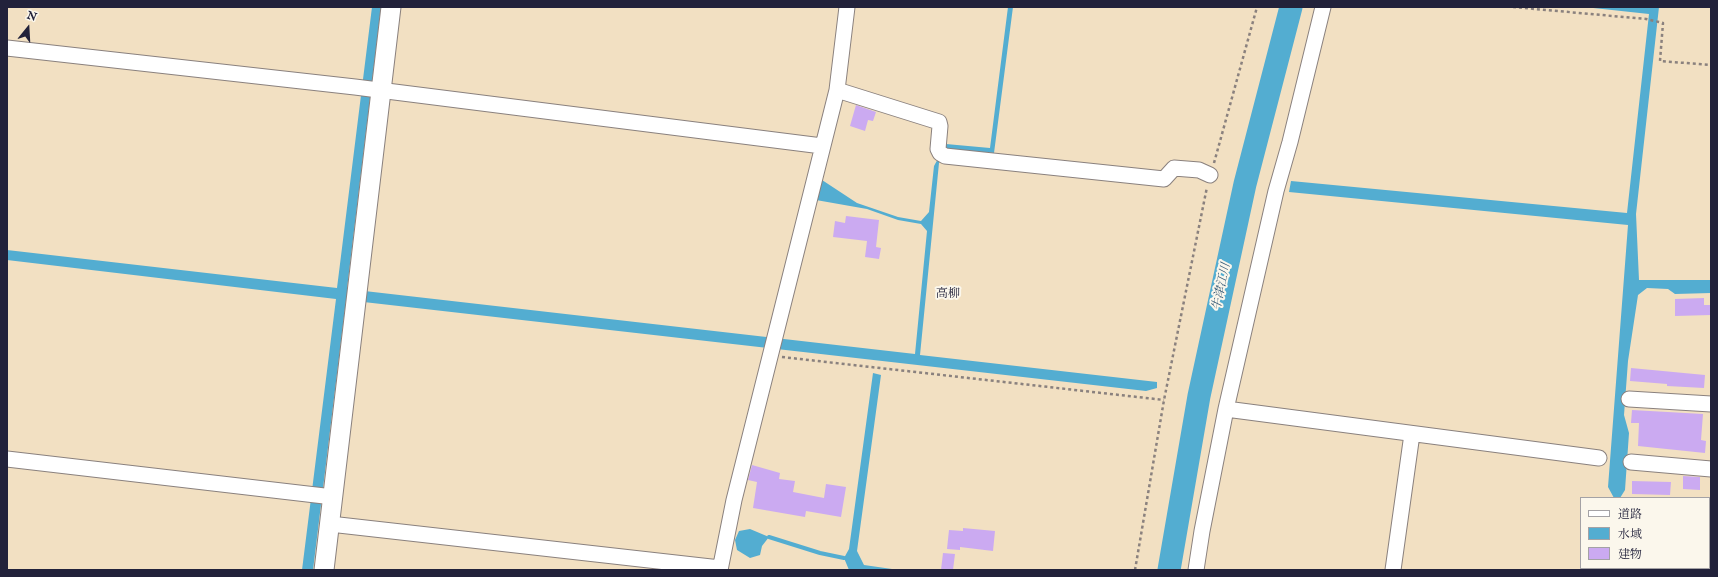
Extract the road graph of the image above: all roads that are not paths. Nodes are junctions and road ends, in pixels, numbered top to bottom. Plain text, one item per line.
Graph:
1 (391, 7) edge
2 (847, 7) edge
3 (1322, 7) edge
4 (7, 48) edge
5 (381, 90) junction
6 (836, 90) junction
7 (822, 146) junction
8 (1210, 175) road end
9 (1629, 399) dead end
10 (1711, 404) edge
11 (1226, 409) junction
12 (1412, 434) junction
13 (1599, 458) dead end
14 (7, 459) edge
15 (1631, 462) dead end
16 (1711, 469) edge
17 (333, 497) junction
18 (330, 524) junction
19 (720, 569) edge
20 (324, 570) edge
21 (1196, 570) edge
22 (1393, 570) edge

1 - 5 street
2 - 6 street
3 - 11 street
4 - 5 street
5 - 7 street
5 - 17 street
6 - 7 street
6 - 8 street
7 - 19 street
9 - 10 street
11 - 12 street
11 - 21 street
12 - 13 street
12 - 22 street
14 - 17 street
15 - 16 street
17 - 18 street
18 - 19 street
18 - 20 street

